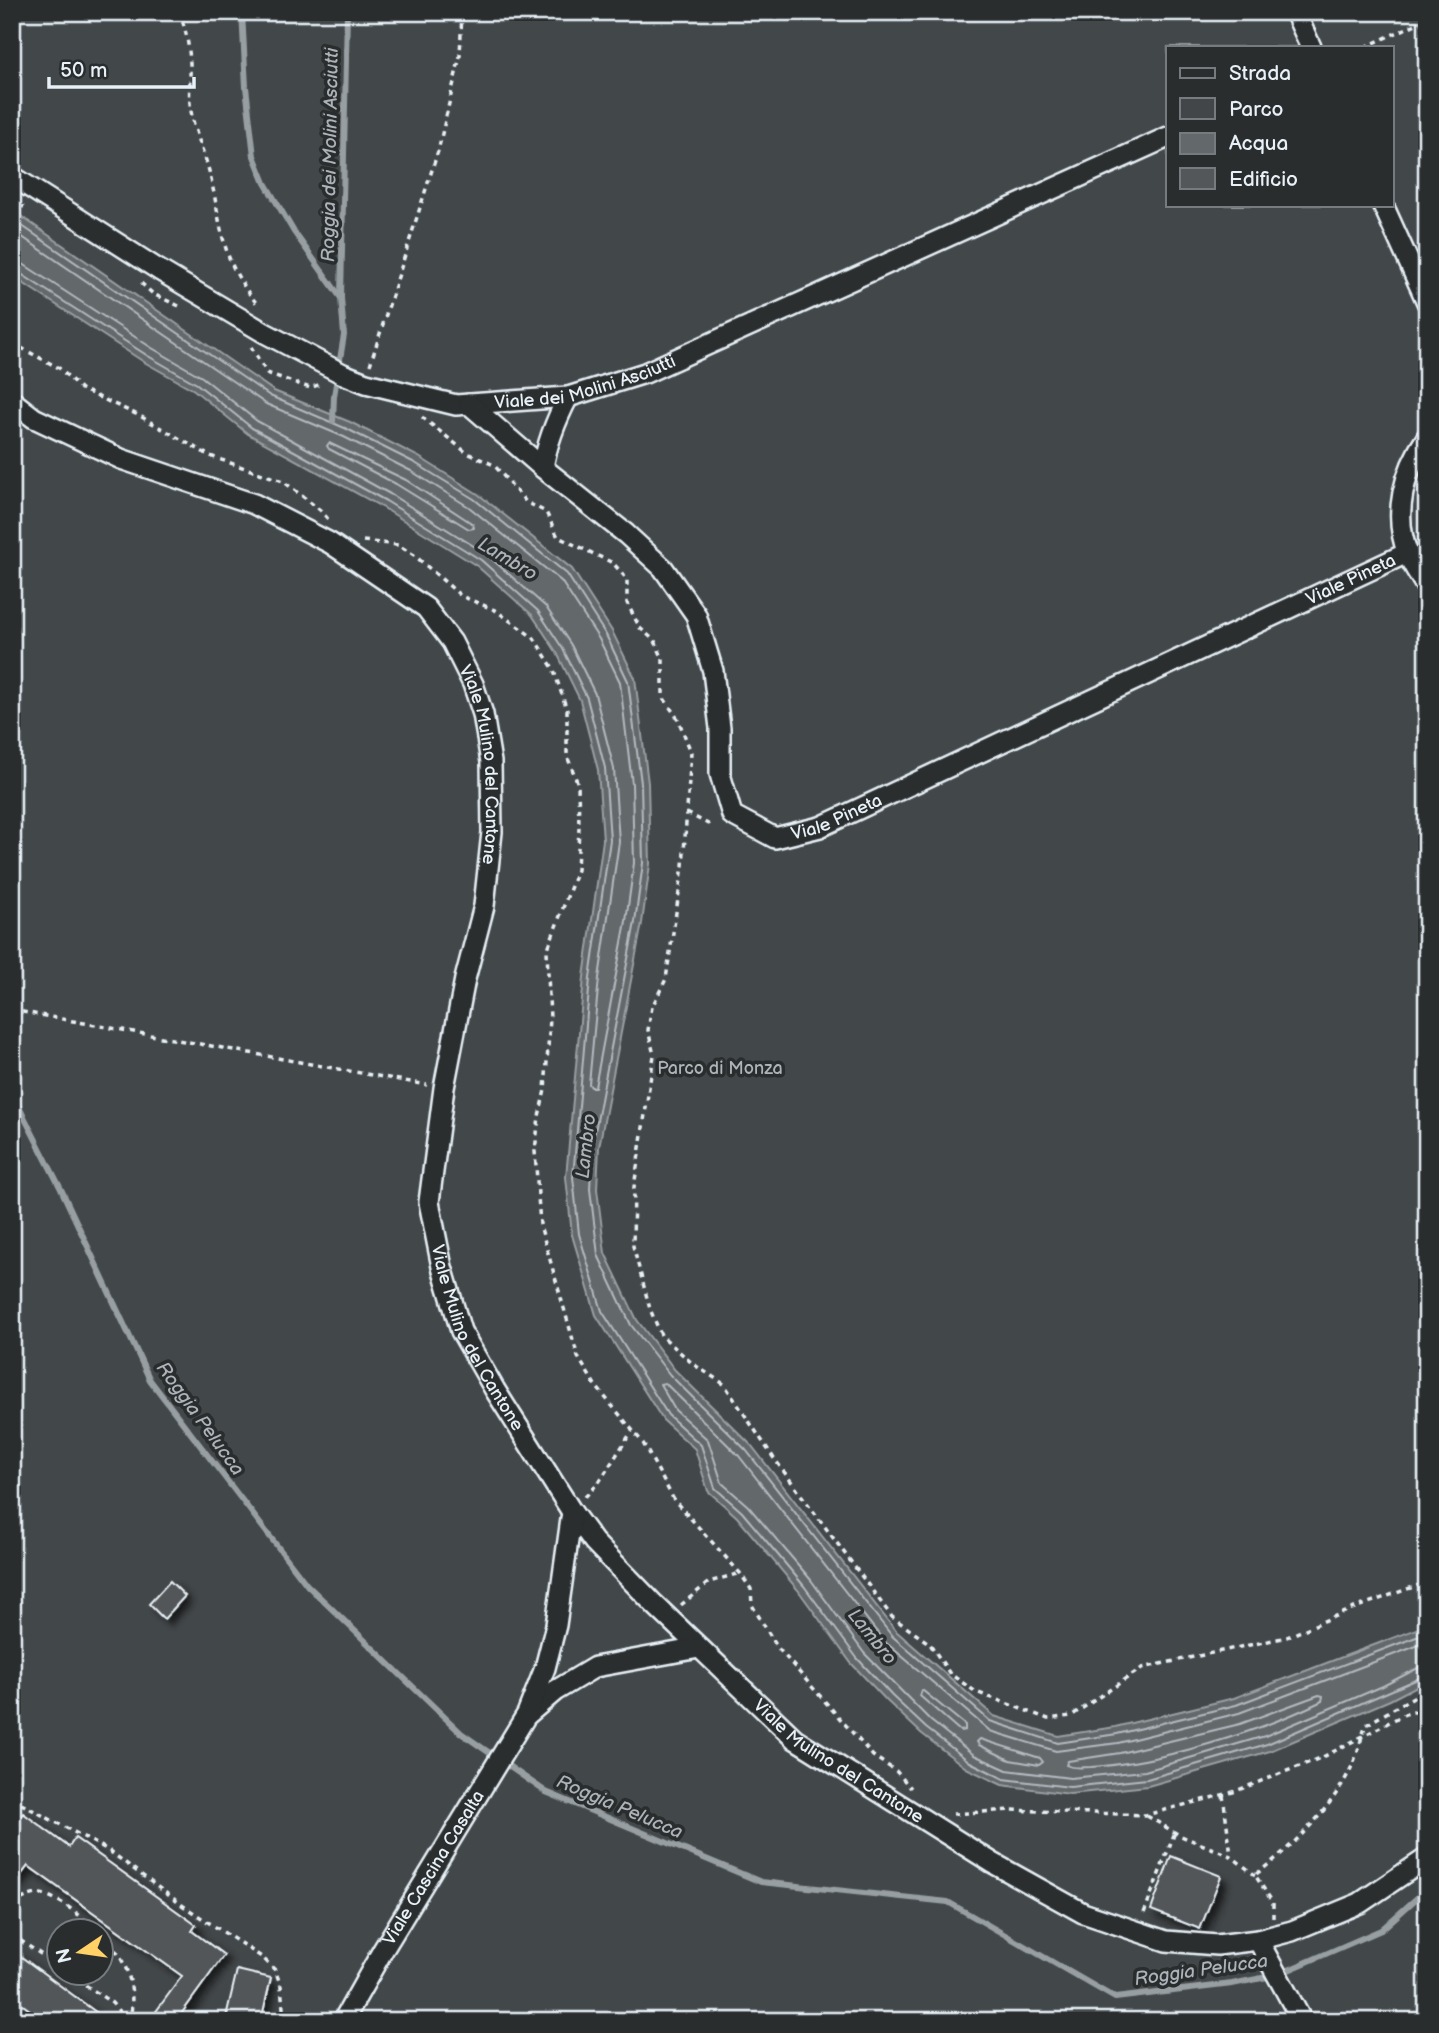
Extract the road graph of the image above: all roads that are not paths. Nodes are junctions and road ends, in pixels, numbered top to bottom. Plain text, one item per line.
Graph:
1 (1295, 12) edge
2 (1311, 46) edge
3 (1166, 137) edge
4 (12, 176) edge
5 (1383, 206) edge
6 (1427, 302) edge
7 (568, 397) junction
8 (12, 401) edge
9 (469, 404) junction
10 (1427, 437) edge
11 (543, 468) junction
12 (1407, 553) junction
13 (1427, 588) edge
14 (572, 1512) junction
15 (699, 1648) junction
16 (527, 1714) junction
17 (1427, 1858) edge
18 (1258, 1940) junction
19 (343, 2021) edge
20 (1301, 2021) edge

1 - 2 lane
3 - 7 lane, Viale dei Molini Asciutti
4 - 9 lane, Viale dei Molini Asciutti
5 - 6 lane
7 - 9 lane, Viale dei Molini Asciutti
7 - 11 lane
8 - 14 lane, Viale Mulino del Cantone
9 - 11 lane
10 - 12 lane, Viale Pineta
11 - 12 lane, Viale Pineta
12 - 13 lane, Viale Pineta
14 - 15 lane, Viale Mulino del Cantone
14 - 16 lane, Viale Cascina Casalta
15 - 16 lane, Viale Cascina Casalta
15 - 18 lane, Viale Mulino del Cantone
16 - 19 lane, Viale Cascina Casalta
17 - 18 lane, Viale Mulino del Cantone
18 - 20 lane

